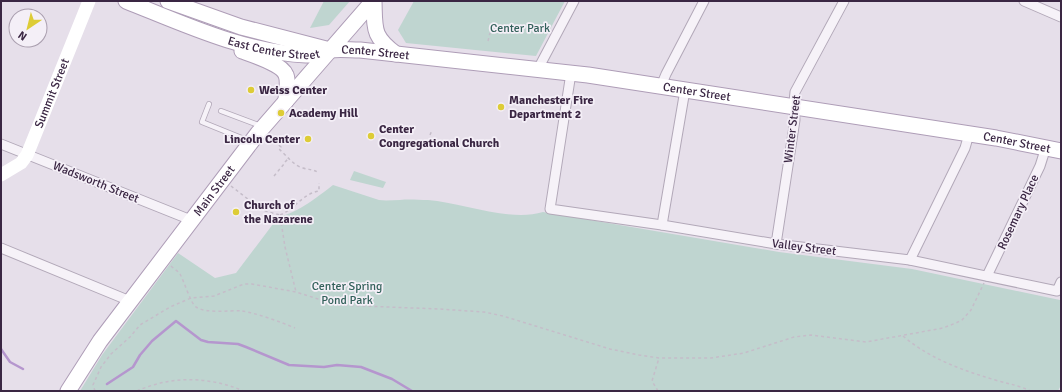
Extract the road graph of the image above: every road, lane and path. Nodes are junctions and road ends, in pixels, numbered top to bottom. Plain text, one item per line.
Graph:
1 (89, 1) edge
2 (126, 1) edge
3 (168, 1) edge
4 (374, 1) edge
5 (574, 1) edge
6 (704, 1) edge
7 (844, 1) edge
8 (1024, 1) edge
9 (151, 5) edge
10 (1061, 17) edge
11 (225, 21) junction
12 (490, 33) dead end
13 (220, 37) junction
14 (488, 41) dead end
15 (331, 50) junction
16 (396, 54) junction
17 (538, 69) junction
18 (571, 73) junction
19 (661, 86) junction
20 (685, 90) junction
21 (286, 100) junction
22 (208, 104) dead end
23 (794, 107) junction
24 (221, 111) dead end
25 (265, 130) junction
26 (432, 130) dead end
27 (969, 134) junction
28 (430, 135) dead end
29 (251, 141) junction
30 (1, 144) edge
31 (1046, 147) junction
32 (1061, 151) edge
33 (28, 155) junction
34 (288, 159) dead end
35 (319, 173) dead end
36 (1, 175) edge
37 (274, 176) dead end
38 (319, 183) dead end
39 (228, 184) dead end
40 (280, 215) junction
41 (191, 220) junction
42 (662, 225) junction
43 (776, 244) junction
44 (1, 248) edge
45 (910, 260) junction
46 (168, 264) dead end
47 (987, 276) junction
48 (1061, 282) edge
49 (296, 292) junction
50 (191, 298) junction
51 (130, 301) junction
52 (295, 328) dead end
53 (903, 336) junction
54 (659, 358) junction
55 (68, 391) edge
56 (95, 391) edge
57 (137, 391) edge
58 (242, 391) edge
59 (658, 391) edge
60 (1030, 391) edge

1 - 33 street, Summit Street
2 - 9 main road, East Center Street
3 - 11 main road, East Center Street
4 - 15 main road, Main Street
4 - 16 main road
5 - 17 street
6 - 19 street
7 - 23 street, Winter Street
8 - 10 street
9 - 13 main road, East Center Street
11 - 13 main road
11 - 15 main road, East Center Street
12 - 14 path
13 - 15 main road, East Center Street
13 - 21 main road
15 - 16 main road, Center Street
15 - 21 main road, Main Street
16 - 17 main road, Center Street
17 - 18 main road, Center Street
18 - 19 main road, Center Street
18 - 42 street, Valley Street
19 - 20 main road, Center Street
20 - 23 main road, Center Street
20 - 42 street
21 - 25 main road, Main Street
22 - 29 lane
23 - 27 main road, Center Street
23 - 43 street, Winter Street
24 - 25 lane
25 - 29 main road, Main Street
25 - 35 path
26 - 28 path
27 - 31 main road, Center Street
27 - 45 street
29 - 41 main road, Main Street
30 - 33 street, Wadsworth Street
31 - 32 main road, Center Street
31 - 47 street, Rosemary Place
33 - 36 street, Summit Street
33 - 41 street, Wadsworth Street
34 - 37 path
38 - 40 path
39 - 40 path
40 - 49 path
41 - 51 main road, Main Street
42 - 43 street, Valley Street
43 - 45 street, Valley Street
44 - 51 street
45 - 47 street, Valley Street
46 - 50 path
47 - 48 street, Valley Street
47 - 53 path
49 - 50 path
49 - 54 path
50 - 52 path
50 - 56 path
51 - 55 main road, Main Street
53 - 54 path
53 - 60 path
54 - 59 path
57 - 58 path

